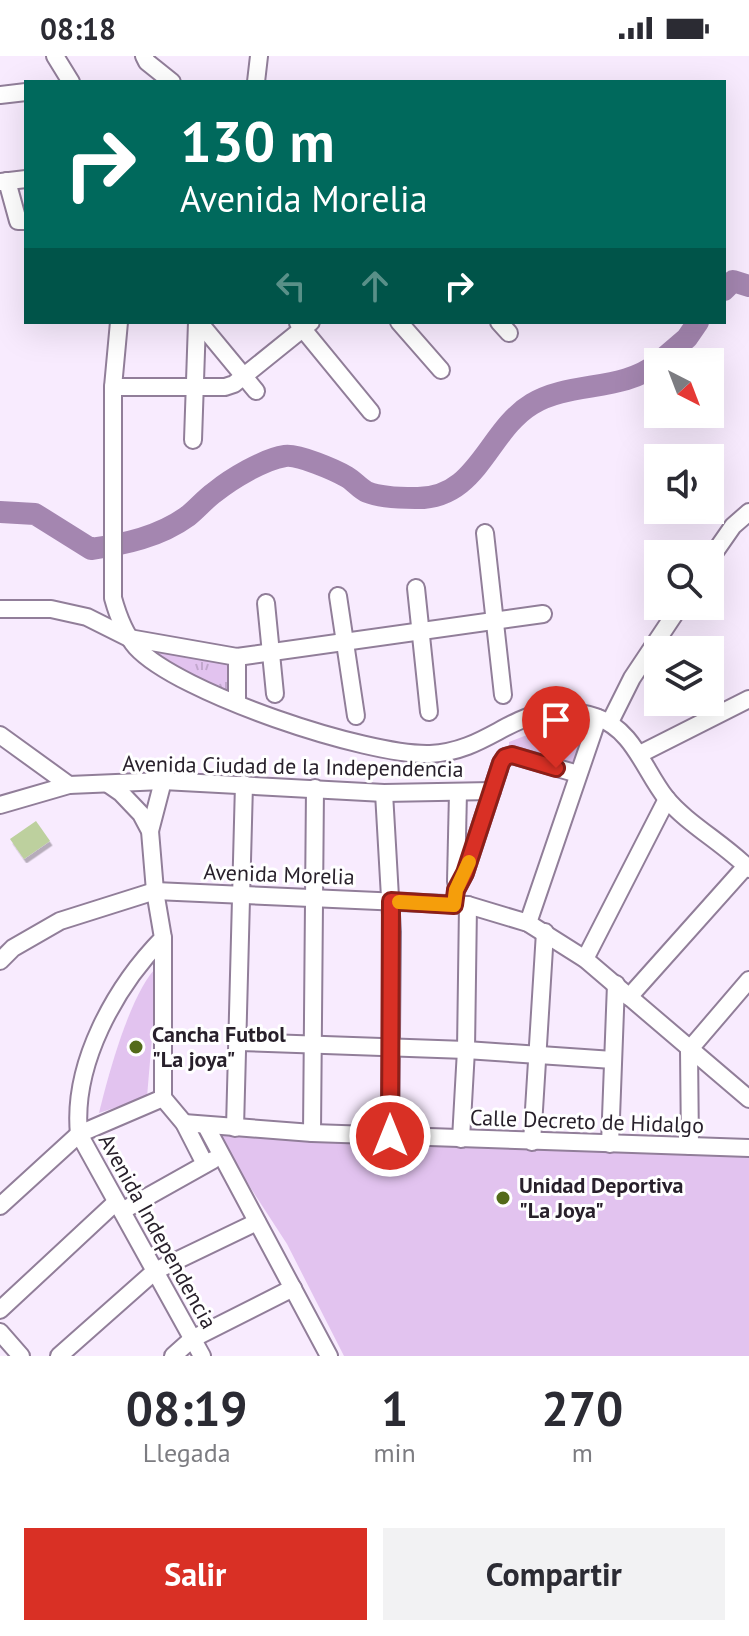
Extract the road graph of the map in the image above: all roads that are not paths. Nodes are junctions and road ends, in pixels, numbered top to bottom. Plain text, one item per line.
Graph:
1 (55, 56) edge
2 (144, 56) edge
3 (259, 56) edge
4 (70, 80) edge
5 (170, 80) edge
6 (256, 80) edge
7 (24, 92) edge
8 (0, 95) edge
9 (24, 179) edge
10 (4, 181) edge
11 (24, 221) edge
12 (119, 324) edge
13 (198, 324) edge
14 (200, 324) edge
15 (304, 324) edge
16 (401, 324) edge
17 (441, 370) dead end
18 (243, 378) junction
19 (113, 387) junction
20 (194, 388) junction
21 (256, 391) dead end
22 (371, 412) dead end
23 (193, 440) dead end
24 (749, 512) edge
25 (485, 533) dead end
26 (723, 540) edge
27 (416, 588) dead end
28 (338, 596) dead end
29 (266, 603) dead end
30 (0, 609) edge
31 (543, 614) dead end
32 (494, 619) junction
33 (671, 620) edge
34 (421, 630) junction
35 (129, 638) junction
36 (345, 641) junction
37 (272, 652) junction
38 (237, 657) junction
39 (275, 694) dead end
40 (503, 695) dead end
41 (749, 699) edge
42 (237, 702) junction
43 (429, 712) dead end
44 (356, 716) dead end
45 (604, 720) junction
46 (0, 735) edge
47 (640, 754) junction
48 (578, 774) junction
49 (163, 781) junction
50 (108, 784) junction
51 (244, 784) junction
52 (69, 785) junction
53 (315, 788) junction
54 (492, 791) junction
55 (458, 792) junction
56 (384, 793) junction
57 (667, 799) junction
58 (0, 805) edge
59 (150, 831) junction
60 (748, 868) edge
61 (155, 891) junction
62 (240, 896) junction
63 (314, 896) junction
64 (459, 900) junction
65 (391, 901) junction
66 (528, 923) junction
67 (545, 932) junction
68 (163, 938) junction
69 (585, 959) junction
70 (0, 961) edge
71 (749, 980) edge
72 (616, 984) junction
73 (629, 997) junction
74 (239, 1042) junction
75 (315, 1044) junction
76 (390, 1047) junction
77 (466, 1050) junction
78 (689, 1050) junction
79 (539, 1055) junction
80 (613, 1060) junction
81 (747, 1093) edge
82 (163, 1098) junction
83 (184, 1123) junction
84 (206, 1126) junction
85 (235, 1128) junction
86 (312, 1133) junction
87 (79, 1134) junction
88 (390, 1136) junction
89 (461, 1139) junction
90 (532, 1142) junction
91 (610, 1144) junction
92 (690, 1146) junction
93 (749, 1148) edge
94 (222, 1155) junction
95 (205, 1164) junction
96 (0, 1206) edge
97 (119, 1206) junction
98 (257, 1222) junction
99 (155, 1271) junction
100 (293, 1288) junction
101 (0, 1310) edge
102 (0, 1332) edge
103 (192, 1339) junction
104 (325, 1355) edge
105 (21, 1356) edge
106 (59, 1356) edge
107 (173, 1356) edge
108 (202, 1356) edge

1 - 4 street
2 - 5 street
3 - 6 street
7 - 8 street
9 - 10 street
10 - 11 street
12 - 19 street
13 - 20 street
14 - 18 street
15 - 18 street
15 - 22 street
16 - 17 street
18 - 20 street
18 - 21 street
19 - 20 street
19 - 35 street
20 - 23 street
24 - 26 street
25 - 32 street
27 - 34 street
28 - 36 street
29 - 37 street
30 - 35 street
31 - 32 street
32 - 34 street
32 - 40 street
33 - 45 street
34 - 36 street
34 - 43 street
35 - 38 street
35 - 42 street
36 - 37 street
36 - 44 street
37 - 38 street
37 - 39 street
38 - 42 street
41 - 47 street
42 - 45 street
45 - 47 street
45 - 48 street
46 - 52 street
47 - 57 street
48 - 54 street
48 - 66 street
49 - 50 street, Avenida Ciudad de la Independencia
49 - 51 street, Avenida Ciudad de la Independencia
49 - 59 street
50 - 52 street, Avenida Ciudad de la Independencia
50 - 59 street
51 - 53 street, Avenida Ciudad de la Independencia
51 - 62 street
52 - 58 street, Avenida Ciudad de la Independencia
53 - 56 street, Avenida Ciudad de la Independencia
53 - 63 street
54 - 55 street, Avenida Ciudad de la Independencia
54 - 64 street
55 - 56 street, Avenida Ciudad de la Independencia
55 - 64 street
56 - 65 street
57 - 60 street
57 - 69 street
59 - 61 street
60 - 73 street
61 - 62 street, Avenida Morelia
61 - 68 street
61 - 70 street, Avenida Morelia
62 - 63 street, Avenida Morelia
62 - 74 street
63 - 65 street, Avenida Morelia
63 - 75 street
64 - 65 street, Avenida Morelia
64 - 66 street, Avenida Morelia
64 - 77 street
65 - 76 street
66 - 67 street, Avenida Morelia
67 - 69 street, Avenida Morelia
67 - 79 street
68 - 82 street
68 - 87 street, Avenida Independencia
69 - 72 street, Avenida Morelia
71 - 78 street
72 - 73 street, Avenida Morelia
72 - 80 street
73 - 78 street, Avenida Morelia
74 - 75 street
74 - 85 street
75 - 76 street
75 - 86 street
76 - 77 street
76 - 88 street
77 - 79 street
77 - 89 street
78 - 81 street, Avenida Morelia
78 - 92 street
79 - 80 street
79 - 90 street
80 - 91 street
82 - 83 street
82 - 87 street
83 - 84 street, Calle Decreto de Hidalgo
83 - 95 street
84 - 85 street, Calle Decreto de Hidalgo
84 - 94 street
85 - 86 street, Calle Decreto de Hidalgo
86 - 88 street, Calle Decreto de Hidalgo
87 - 96 street
87 - 97 street, Avenida Independencia
88 - 89 street, Calle Decreto de Hidalgo
89 - 90 street, Calle Decreto de Hidalgo
90 - 91 street, Calle Decreto de Hidalgo
91 - 92 street, Calle Decreto de Hidalgo
92 - 93 street, Calle Decreto de Hidalgo
94 - 95 street
94 - 98 street
95 - 97 street
97 - 99 street, Avenida Independencia
97 - 101 street
98 - 99 street
98 - 100 street
99 - 103 street, Avenida Independencia
99 - 106 street
100 - 103 street
100 - 104 street
102 - 105 street
103 - 107 street
103 - 108 street, Avenida Independencia

